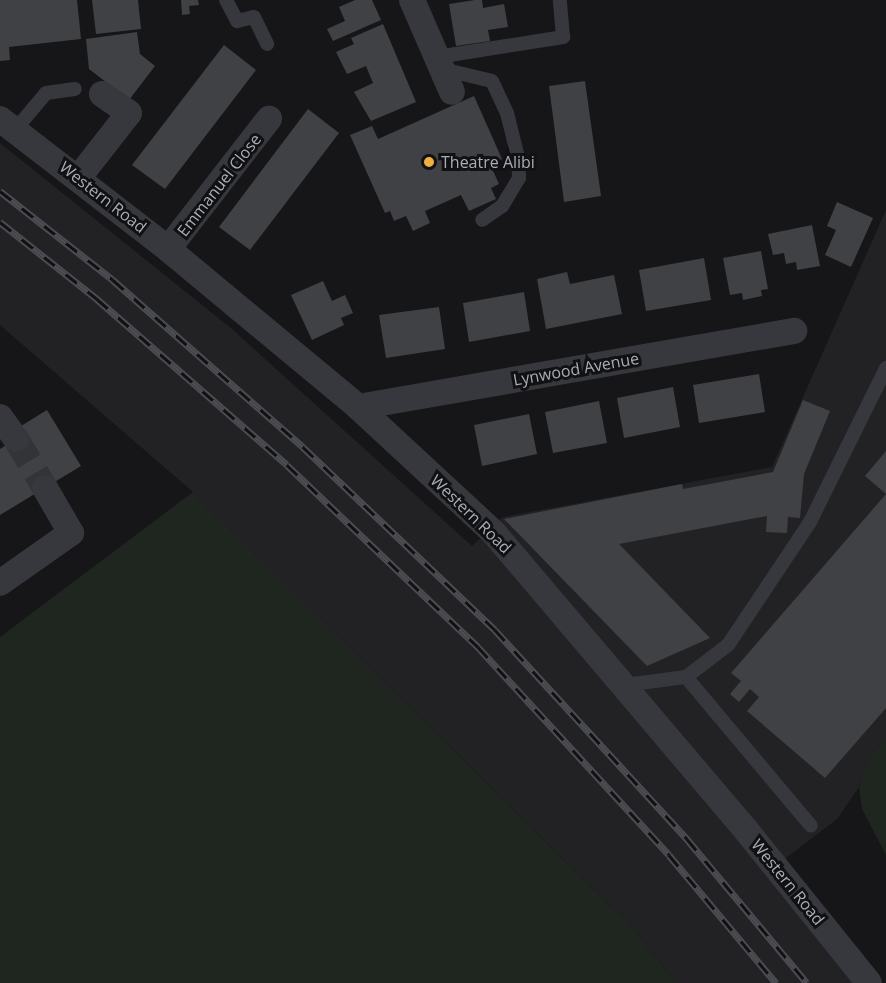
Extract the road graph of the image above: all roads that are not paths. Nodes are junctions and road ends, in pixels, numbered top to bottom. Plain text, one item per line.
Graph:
1 (226, 0) edge
2 (412, 0) edge
3 (560, 0) edge
4 (267, 44) dead end
5 (444, 73) junction
6 (75, 89) dead end
7 (102, 94) dead end
8 (269, 119) dead end
9 (7, 124) edge
10 (79, 177) junction
11 (482, 220) dead end
12 (168, 249) junction
13 (794, 331) dead end
14 (886, 368) edge
15 (358, 407) junction
16 (0, 417) edge
17 (16, 440) tunnel mouth
18 (45, 488) tunnel mouth
19 (0, 583) edge
20 (686, 677) junction
21 (625, 685) junction
22 (810, 826) dead end
23 (869, 983) edge

1 - 4 lane
2 - 5 street
3 - 5 lane
5 - 11 lane
6 - 9 lane
7 - 10 street
8 - 12 street, Emmanuel Close
9 - 10 street, Western Road
10 - 12 street, Western Road
12 - 15 street, Western Road
13 - 15 street, Lynwood Avenue
14 - 20 lane
15 - 21 street, Western Road
16 - 17 street
18 - 19 street
20 - 21 lane
20 - 22 lane
21 - 23 street, Western Road

